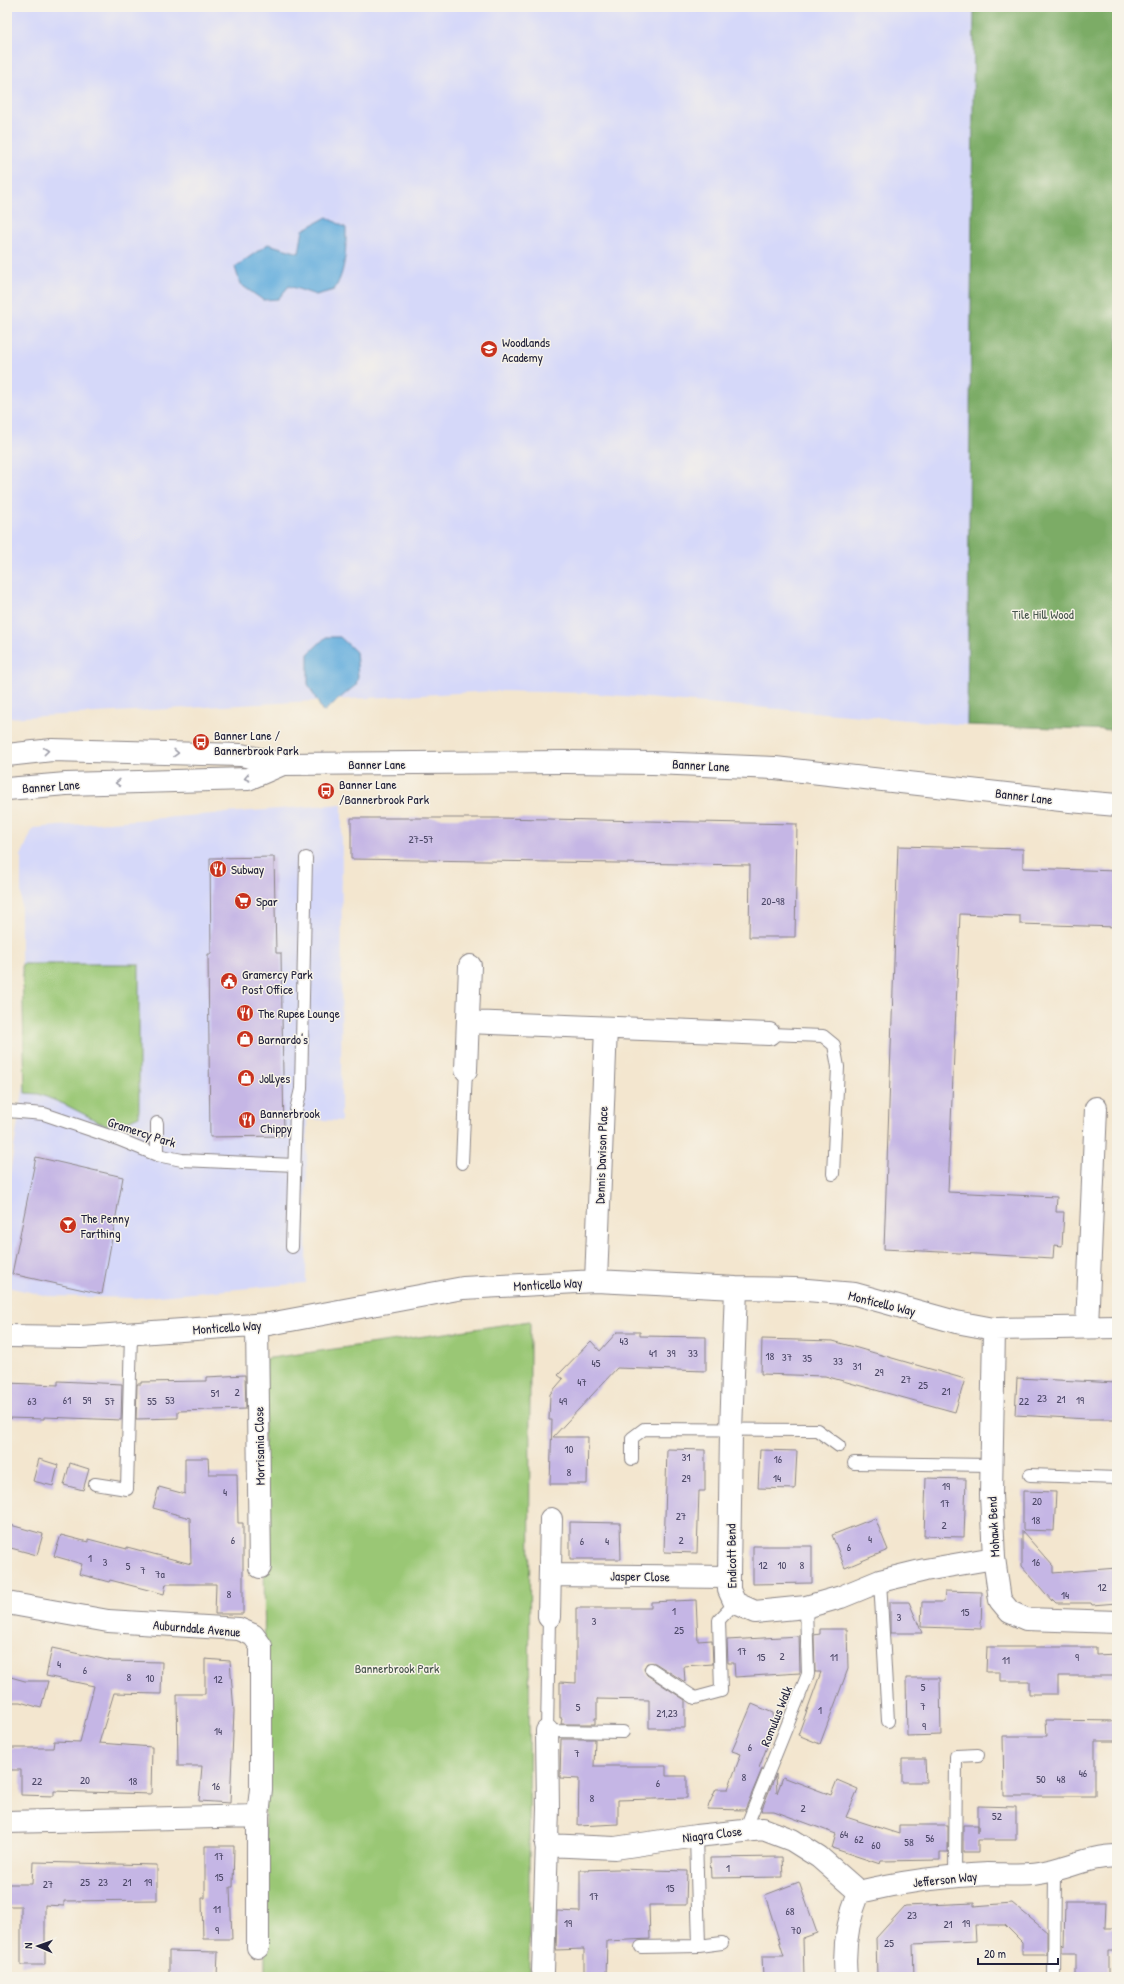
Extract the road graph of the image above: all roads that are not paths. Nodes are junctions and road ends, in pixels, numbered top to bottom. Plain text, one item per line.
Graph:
1 (7, 756) edge
2 (283, 764) junction
3 (7, 790) edge
4 (1117, 804) edge
5 (306, 858) dead end
6 (470, 966) dead end
7 (468, 1022) junction
8 (606, 1028) junction
9 (769, 1034) joint
10 (466, 1070) joint
11 (1096, 1108) dead end
12 (7, 1111) edge
13 (157, 1123) dead end
14 (157, 1155) junction
15 (462, 1163) dead end
16 (295, 1165) junction
17 (833, 1174) dead end
18 (292, 1247) dead end
19 (596, 1281) junction
20 (736, 1288) junction
21 (257, 1325) junction
22 (1087, 1327) junction
23 (1117, 1327) edge
24 (994, 1329) junction
25 (130, 1334) junction
26 (7, 1336) edge
27 (731, 1431) junction
28 (839, 1446) dead end
29 (632, 1459) dead end
30 (854, 1463) dead end
31 (991, 1465) junction
32 (1030, 1475) dead end
33 (1117, 1478) edge
34 (95, 1484) dead end
35 (551, 1519) dead end
36 (994, 1558) junction
37 (260, 1567) dead end
38 (550, 1575) junction
39 (729, 1577) junction
40 (880, 1581) junction
41 (7, 1603) edge
42 (735, 1603) junction
43 (806, 1607) junction
44 (549, 1617) joint
45 (1117, 1622) edge
46 (651, 1669) dead end
47 (888, 1721) dead end
48 (547, 1731) junction
49 (623, 1732) dead end
50 (978, 1755) dead end
51 (258, 1816) junction
52 (7, 1822) edge
53 (745, 1830) junction
54 (696, 1836) junction
55 (546, 1845) junction
56 (1117, 1856) edge
57 (1055, 1870) junction
58 (955, 1877) junction
59 (859, 1892) junction
60 (722, 1943) dead end
61 (699, 1946) junction
62 (258, 1947) dead end
63 (641, 1947) dead end
64 (543, 1971) dead end
65 (846, 1977) edge
66 (1054, 1977) edge

1 -> 2 street, Banner Lane
2 -> 3 street, Banner Lane
2 - 4 street, Banner Lane
5 - 16 lane
6 - 7 street
7 - 8 street
7 - 10 street
8 - 9 street
8 - 19 street, Dennis Davison Place
9 - 17 lane
10 - 15 lane
11 - 22 street
12 - 14 lane, Gramercy Park
13 - 14 lane
14 - 16 lane, Gramercy Park
16 - 18 lane
19 - 20 street, Monticello Way
19 - 21 street, Monticello Way
20 - 24 street, Monticello Way
20 - 27 street, Endicott Bend
21 - 25 street, Monticello Way
21 - 37 street, Morrisania Close
22 - 23 street, Monticello Way
22 - 24 street, Monticello Way
24 - 31 street, Mohawk Bend
25 - 26 street, Monticello Way
25 - 34 lane
27 - 28 lane
27 - 29 lane
27 - 39 street, Endicott Bend
30 - 31 lane
31 - 36 street, Mohawk Bend
32 - 33 lane
35 - 38 street
36 - 40 street, Endicott Bend
36 - 45 street, Mohawk Bend
38 - 39 street, Jasper Close
38 - 44 street
39 - 42 street, Endicott Bend
40 - 43 street, Endicott Bend
40 - 47 lane
41 - 51 street, Auburndale Avenue
42 - 43 street, Endicott Bend
42 - 46 lane
43 - 53 lane, Romulus Walk
44 - 48 lane
48 - 49 lane
48 - 55 street
50 - 58 lane
51 - 52 street
51 - 62 street, Auburndale Avenue
53 - 54 street, Niagra Close
53 - 59 street, Niagra Close
54 - 55 street, Niagra Close
54 - 61 lane
55 - 64 street
56 - 57 street, Jefferson Way
57 - 58 street, Jefferson Way
57 - 66 lane
58 - 59 street, Jefferson Way
59 - 65 street
60 - 61 lane
61 - 63 lane

